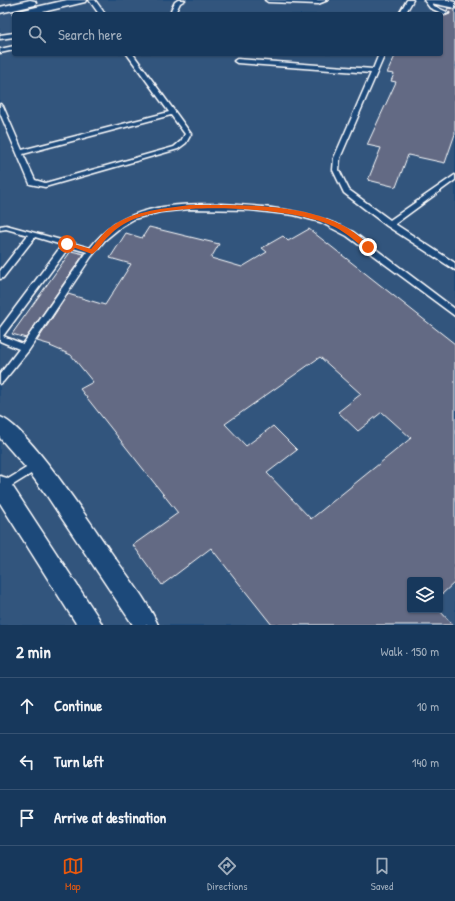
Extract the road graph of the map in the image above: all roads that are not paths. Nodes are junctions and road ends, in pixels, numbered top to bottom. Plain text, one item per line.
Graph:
1 (46, 0) edge
2 (81, 0) edge
3 (92, 0) edge
4 (182, 0) edge
5 (268, 0) edge
6 (326, 0) edge
7 (410, 0) edge
8 (429, 0) edge
9 (455, 5) edge
10 (0, 10) edge
11 (174, 10) dead end
12 (28, 12) edge
13 (101, 12) edge
14 (403, 12) edge
15 (446, 13) dead end
16 (12, 15) edge
17 (0, 18) edge
18 (12, 35) edge
19 (0, 37) edge
20 (12, 48) edge
21 (0, 51) edge
22 (131, 56) edge
23 (381, 56) edge
24 (237, 61) dead end
25 (374, 70) junction
26 (0, 106) edge
27 (172, 113) junction
28 (20, 153) junction
29 (455, 177) edge
30 (390, 224) junction
31 (0, 228) edge
32 (33, 234) junction
33 (67, 244) junction
34 (92, 251) junction
35 (455, 267) edge
36 (0, 276) edge
37 (455, 313) edge
38 (0, 334) edge
39 (0, 338) edge
40 (26, 348) junction
41 (0, 380) edge
42 (0, 425) edge
43 (36, 466) junction
44 (1, 488) edge
45 (90, 625) edge
46 (146, 625) edge

1 - 10 street
2 - 12 street
3 - 13 lane
4 - 11 lane
5 - 6 lane
7 - 14 lane
8 - 9 street
8 - 15 lane
16 - 17 street
18 - 19 lane
20 - 21 lane
22 - 27 lane
23 - 25 lane
24 - 25 lane
25 - 30 lane
26 - 28 lane
27 - 28 lane
27 - 28 lane
29 - 30 lane
30 - 35 lane
31 - 32 lane
32 - 33 lane
32 - 36 lane
33 - 34 lane
33 - 38 lane
34 - 37 lane
34 - 40 lane
39 - 40 lane
40 - 41 lane
42 - 43 street
43 - 44 lane
43 - 46 street
44 - 45 street

